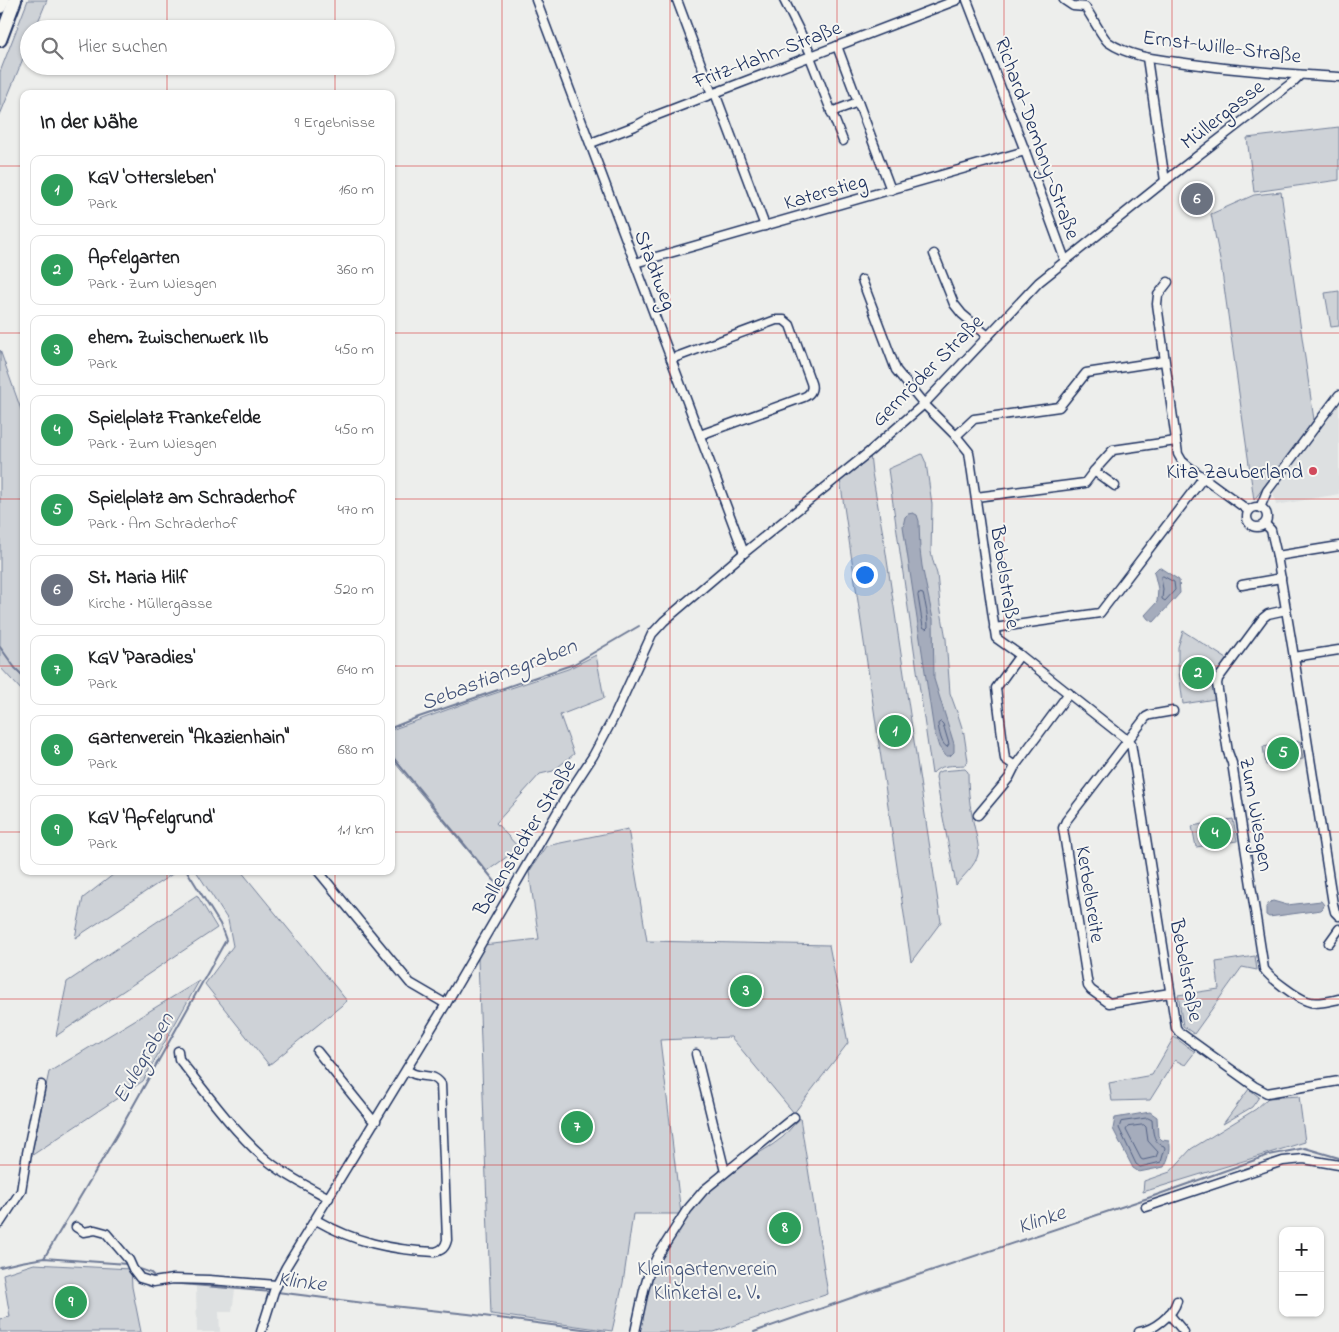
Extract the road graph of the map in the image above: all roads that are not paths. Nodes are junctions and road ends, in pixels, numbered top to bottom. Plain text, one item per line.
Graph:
1 (536, 0) edge
2 (677, 0) edge
3 (784, 0) edge
4 (957, 0) edge
5 (967, 0) edge
6 (1064, 0) edge
7 (10, 3) edge
8 (1085, 3) edge
9 (0, 40) edge
10 (837, 46) junction
11 (811, 56) junction
12 (1147, 58) junction
13 (1300, 75) junction
14 (1339, 77) edge
15 (714, 94) junction
16 (858, 102) junction
17 (831, 112) junction
18 (843, 141) dead end
19 (591, 143) junction
20 (1025, 151) junction
21 (1165, 181) junction
22 (891, 190) junction
23 (765, 226) junction
24 (934, 254) dead end
25 (1065, 260) junction
26 (635, 263) junction
27 (862, 280) dead end
28 (1168, 282) dead end
29 (988, 336) junction
30 (671, 359) junction
31 (1164, 361) junction
32 (1339, 395) edge
33 (924, 404) junction
34 (700, 435) junction
35 (956, 436) junction
36 (1176, 441) junction
37 (1094, 471) junction
38 (1203, 478) junction
39 (1115, 486) dead end
40 (976, 497) junction
41 (1260, 508) junction
42 (1249, 511) junction
43 (1265, 524) junction
44 (1339, 546) edge
45 (744, 553) junction
46 (1277, 556) junction
47 (1280, 578) junction
48 (711, 582) joint
49 (1242, 585) dead end
50 (1286, 610) junction
51 (994, 628) junction
52 (1339, 650) edge
53 (1020, 655) junction
54 (1294, 657) junction
55 (1069, 693) junction
56 (1173, 711) dead end
57 (1129, 740) junction
58 (1015, 766) junction
59 (978, 815) dead end
60 (321, 875) edge
61 (1339, 916) edge
62 (1339, 929) edge
63 (1328, 944) dead end
64 (1170, 993) junction
65 (1339, 999) edge
66 (446, 1004) junction
67 (178, 1051) dead end
68 (317, 1051) dead end
69 (696, 1054) dead end
70 (407, 1070) junction
71 (1339, 1081) edge
72 (41, 1085) dead end
73 (794, 1117) dead end
74 (376, 1121) junction
75 (1339, 1165) edge
76 (725, 1172) junction
77 (329, 1198) junction
78 (1146, 1208) dead end
79 (316, 1220) junction
80 (0, 1223) edge
81 (76, 1228) dead end
82 (275, 1289) junction
83 (1176, 1301) dead end
84 (1169, 1314) junction
85 (261, 1332) edge
86 (635, 1332) edge
87 (1145, 1332) edge
88 (1184, 1332) edge

1 - 19 street, Stadtweg
2 - 15 street
3 - 11 street
4 - 10 street, Fritz-Hahn-Straße
5 - 20 street, Richard-Dembny-Straße
6 - 8 street, Ernst-Wille-Straße
7 - 9 highway
8 - 12 street, Ernst-Wille-Straße
10 - 11 street, Fritz-Hahn-Straße
10 - 16 street
11 - 15 street, Fritz-Hahn-Straße
11 - 17 street
12 - 13 street, Ernst-Wille-Straße
12 - 21 street
13 - 14 street, Ernst-Wille-Straße
13 - 21 street, Müllergasse
15 - 19 street, Fritz-Hahn-Straße
15 - 23 street
16 - 17 street
16 - 22 street
17 - 18 street
19 - 26 street, Stadtweg
20 - 22 street, Katerstieg
20 - 25 street, Richard-Dembny-Straße
21 - 25 street, Gernröder Straße
22 - 23 street, Katerstieg
23 - 26 street, Katerstieg
24 - 29 street
25 - 29 street, Gernröder Straße
26 - 30 street, Stadtweg
27 - 33 street, Bebelstraße
28 - 31 street
29 - 33 street, Gernröder Straße
30 - 34 street, Stadtweg
30 - 34 street
31 - 35 street
31 - 36 street
32 - 41 street
33 - 35 street, Bebelstraße
33 - 45 street, Gernröder Straße
34 - 45 street, Stadtweg
35 - 40 street, Bebelstraße
36 - 37 street
36 - 38 street
37 - 39 street
37 - 40 street
38 - 42 street
38 - 51 street
40 - 51 street, Bebelstraße
41 - 42 street
41 - 43 street
42 - 43 street
43 - 46 street
44 - 46 street
45 - 48 street, Gernröder Straße
46 - 47 street
47 - 49 street
47 - 50 street
48 - 66 street, Ballenstedter Straße
50 - 54 street
50 - 65 street, Zum Wiesgen
51 - 53 street, Bebelstraße
52 - 54 street
53 - 55 street, Bebelstraße
53 - 58 street
54 - 61 street
55 - 57 street, Bebelstraße
55 - 58 street
56 - 57 street
57 - 64 street, Bebelstraße
57 - 64 street, Kerbelbreite
58 - 59 street
60 - 66 street
62 - 63 street
64 - 71 street, Bebelstraße
66 - 70 street, Ballenstedter Straße
67 - 77 street
68 - 74 street
69 - 76 street
70 - 74 street, Ballenstedter Straße
70 - 79 street
72 - 80 street
73 - 76 street
74 - 77 street, Ballenstedter Straße
75 - 78 street
76 - 86 street
77 - 79 street, Ballenstedter Straße
79 - 82 street, Ballenstedter Straße
81 - 82 street
82 - 85 street, Ballenstedter Straße
83 - 84 street
84 - 87 street
84 - 88 street

